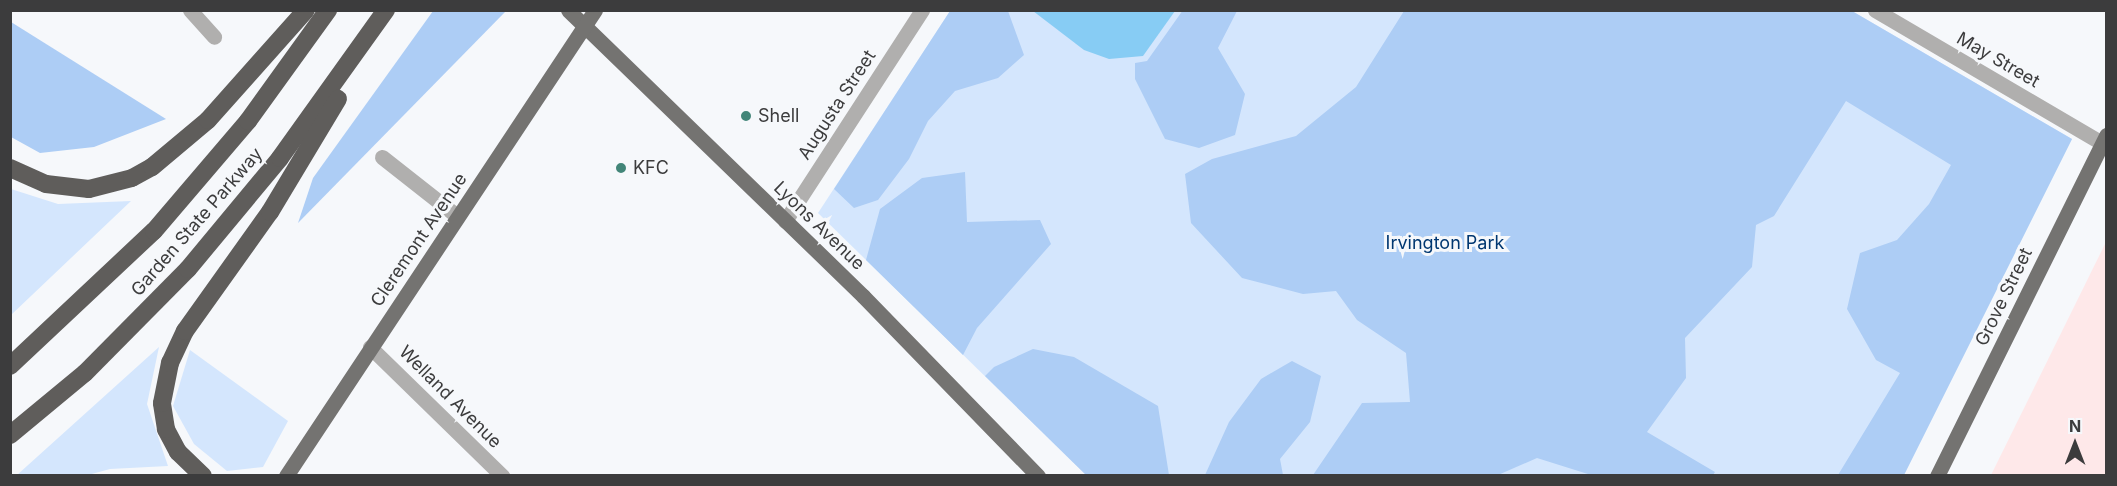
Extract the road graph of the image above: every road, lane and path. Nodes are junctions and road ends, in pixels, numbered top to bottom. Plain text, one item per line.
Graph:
1 (190, 10) edge
2 (306, 10) edge
3 (328, 10) edge
4 (388, 10) edge
5 (568, 10) edge
6 (596, 10) edge
7 (922, 10) edge
8 (1875, 10) edge
9 (585, 26) junction
10 (214, 37) dead end
11 (2104, 139) edge
12 (382, 158) dead end
13 (10, 168) edge
14 (457, 216) junction
15 (785, 220) junction
16 (370, 347) junction
17 (10, 366) edge
18 (10, 435) edge
19 (203, 476) edge
20 (286, 476) edge
21 (502, 476) edge
22 (1038, 476) edge
23 (1937, 476) edge

1 - 10 street
2 - 13 highway
3 - 17 highway, Garden State Parkway
4 - 18 highway, Garden State Parkway
4 - 19 highway
5 - 9 main road, Lyons Avenue
6 - 9 main road, Cleremont Avenue
7 - 15 street, Augusta Street
8 - 11 street, May Street
9 - 14 main road, Cleremont Avenue
9 - 15 main road, Lyons Avenue
11 - 23 main road, Grove Street
12 - 14 street
14 - 16 main road, Cleremont Avenue
15 - 22 main road, Lyons Avenue
16 - 20 main road, Cleremont Avenue
16 - 21 street, Welland Avenue

